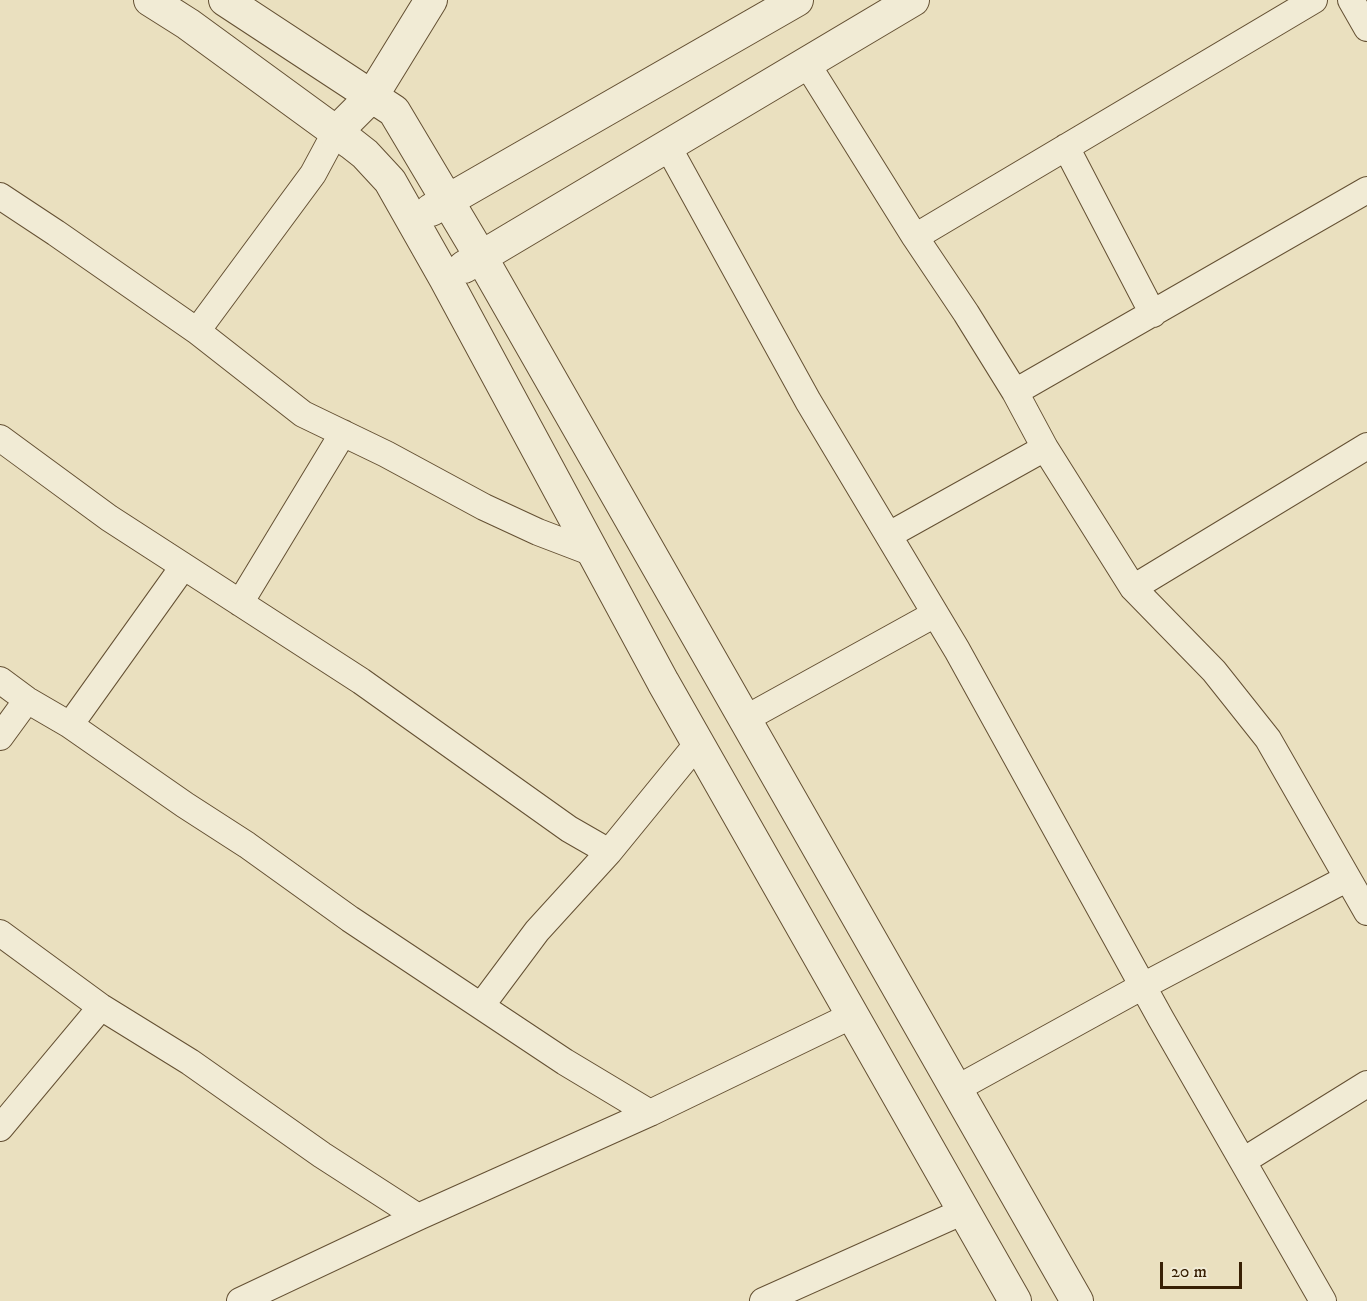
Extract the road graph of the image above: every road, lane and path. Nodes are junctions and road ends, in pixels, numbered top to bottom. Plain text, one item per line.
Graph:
1 (150, 0) edge
2 (225, 0) edge
3 (430, 0) edge
4 (797, 0) edge
5 (913, 0) edge
6 (1314, 0) edge
7 (1351, 0) edge
8 (1367, 28) edge
9 (807, 64) junction
10 (372, 96) junction
11 (335, 133) junction
12 (667, 145) junction
13 (1066, 147) junction
14 (1367, 190) edge
15 (0, 196) edge
16 (448, 202) junction
17 (412, 221) junction
18 (915, 237) junction
19 (481, 257) junction
20 (445, 278) junction
21 (1153, 314) junction
22 (197, 331) junction
23 (1015, 392) junction
24 (343, 433) junction
25 (0, 438) edge
26 (1367, 446) edge
27 (1045, 448) junction
28 (889, 535) junction
29 (593, 553) junction
30 (183, 567) junction
31 (1133, 588) junction
32 (240, 603) junction
33 (936, 614) junction
34 (0, 680) edge
35 (27, 700) junction
36 (745, 719) junction
37 (70, 725) junction
38 (0, 737) edge
39 (698, 743) junction
40 (609, 852) junction
41 (1346, 879) junction
42 (1367, 912) edge
43 (0, 933) edge
44 (1143, 986) junction
45 (481, 1006) junction
46 (101, 1007) junction
47 (853, 1015) junction
48 (1367, 1084) edge
49 (956, 1089) junction
50 (650, 1113) junction
51 (0, 1128) edge
52 (1243, 1161) junction
53 (964, 1211) junction
54 (418, 1217) junction
55 (249, 1299) edge
56 (763, 1301) edge
57 (1015, 1301) edge
58 (1077, 1301) edge
59 (1323, 1301) edge

1 - 11 street
2 - 10 street
3 - 10 street
4 - 16 street
5 - 9 street
6 - 13 street
7 - 8 street
9 - 12 street
9 - 18 street
10 - 11 street
10 - 16 street
11 - 17 street
11 - 22 street
12 - 19 street
12 - 28 street
13 - 18 street
13 - 21 street
14 - 21 street
15 - 22 street
16 - 17 street
16 - 19 street
17 - 20 street
18 - 23 street
19 - 20 street
19 - 36 street
20 - 29 street
21 - 23 street
22 - 24 street
23 - 27 street
24 - 29 street
24 - 32 street
25 - 30 street
26 - 31 street
27 - 28 street
27 - 31 street
28 - 33 street
29 - 39 street
30 - 32 street
30 - 37 street
31 - 41 street
32 - 40 street
33 - 36 street
33 - 44 street
34 - 35 street
35 - 37 street
35 - 38 street
36 - 49 street
37 - 45 street
39 - 40 street
39 - 47 street
40 - 45 street
41 - 42 street
41 - 44 street
43 - 46 street
44 - 49 street
44 - 52 street
45 - 50 street
46 - 51 street
46 - 54 street
47 - 50 street
47 - 53 street
48 - 52 street
49 - 58 street
50 - 54 street
52 - 59 street
53 - 56 street
53 - 57 street
54 - 55 street

